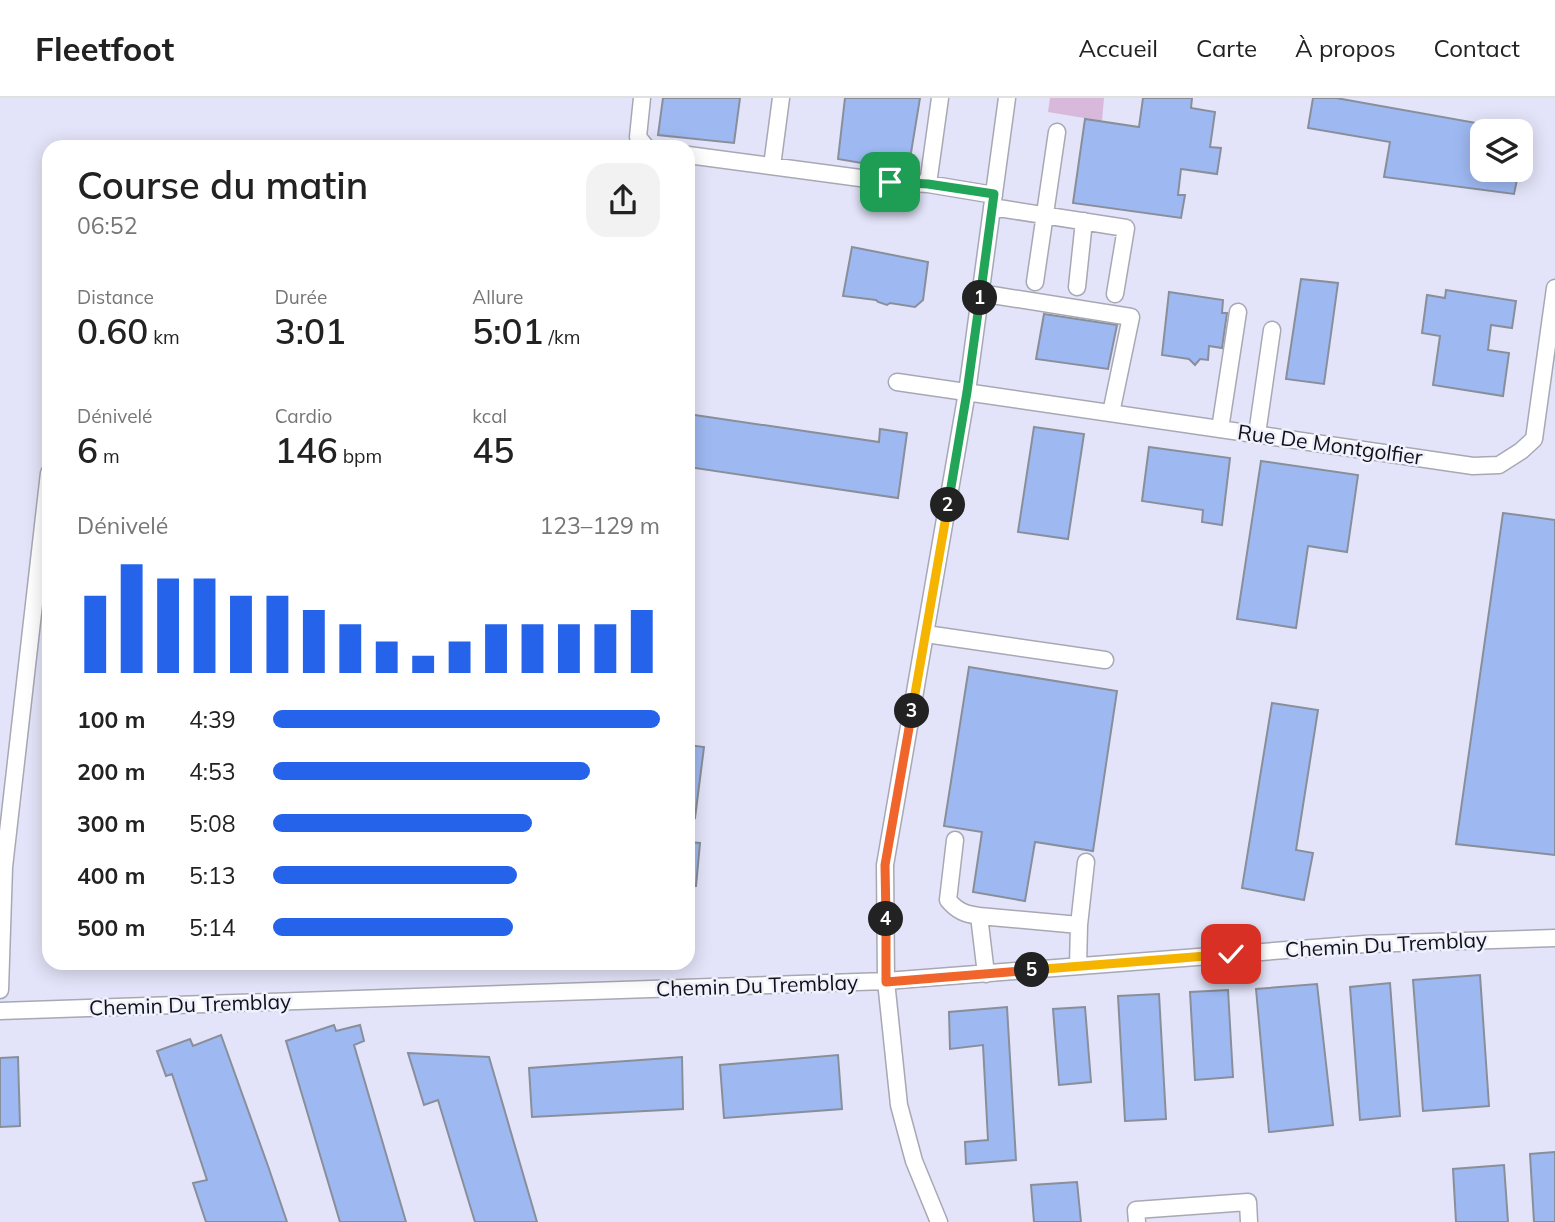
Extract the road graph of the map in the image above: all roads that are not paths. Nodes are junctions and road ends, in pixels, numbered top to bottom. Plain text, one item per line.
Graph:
1 (642, 98) edge
2 (782, 98) edge
3 (940, 98) edge
4 (1007, 98) edge
5 (1056, 132) dead end
6 (640, 140) edge
7 (695, 156) edge
8 (772, 166) junction
9 (928, 184) junction
10 (993, 201) junction
11 (1044, 215) junction
12 (1084, 221) junction
13 (1035, 282) dead end
14 (1076, 287) dead end
15 (1555, 288) edge
16 (980, 293) junction
17 (1115, 294) dead end
18 (1238, 312) dead end
19 (1272, 330) dead end
20 (897, 382) dead end
21 (967, 392) junction
22 (1111, 413) junction
23 (1220, 429) junction
24 (1257, 435) junction
25 (42, 534) edge
26 (926, 634) junction
27 (1105, 660) dead end
28 (955, 840) dead end
29 (1086, 862) dead end
30 (979, 916) junction
31 (1079, 925) junction
32 (1555, 938) edge
33 (1079, 966) junction
34 (986, 974) junction
35 (886, 982) junction
36 (0, 990) edge
37 (0, 1011) edge
38 (939, 1222) edge
39 (1138, 1222) edge
40 (1249, 1222) edge

1 - 6 street
2 - 8 street
3 - 9 street
4 - 10 street
5 - 11 street
7 - 8 street
8 - 9 street
9 - 10 street
10 - 11 street
10 - 16 street
11 - 12 street
11 - 13 street
12 - 14 street
12 - 17 street
15 - 24 street, Rue De Montgolfier
16 - 21 street
16 - 22 street
18 - 23 street
19 - 24 street
20 - 21 street, Rue De Montgolfier
21 - 22 street, Rue De Montgolfier
21 - 26 street
22 - 23 street, Rue De Montgolfier
23 - 24 street, Rue De Montgolfier
25 - 36 street
26 - 27 street
26 - 35 street
28 - 30 street
29 - 31 street
30 - 31 street
30 - 34 street
31 - 33 street
32 - 33 street, Chemin Du Tremblay
33 - 34 street, Chemin Du Tremblay
34 - 35 street, Chemin Du Tremblay
35 - 37 street, Chemin Du Tremblay
35 - 38 street
39 - 40 street

